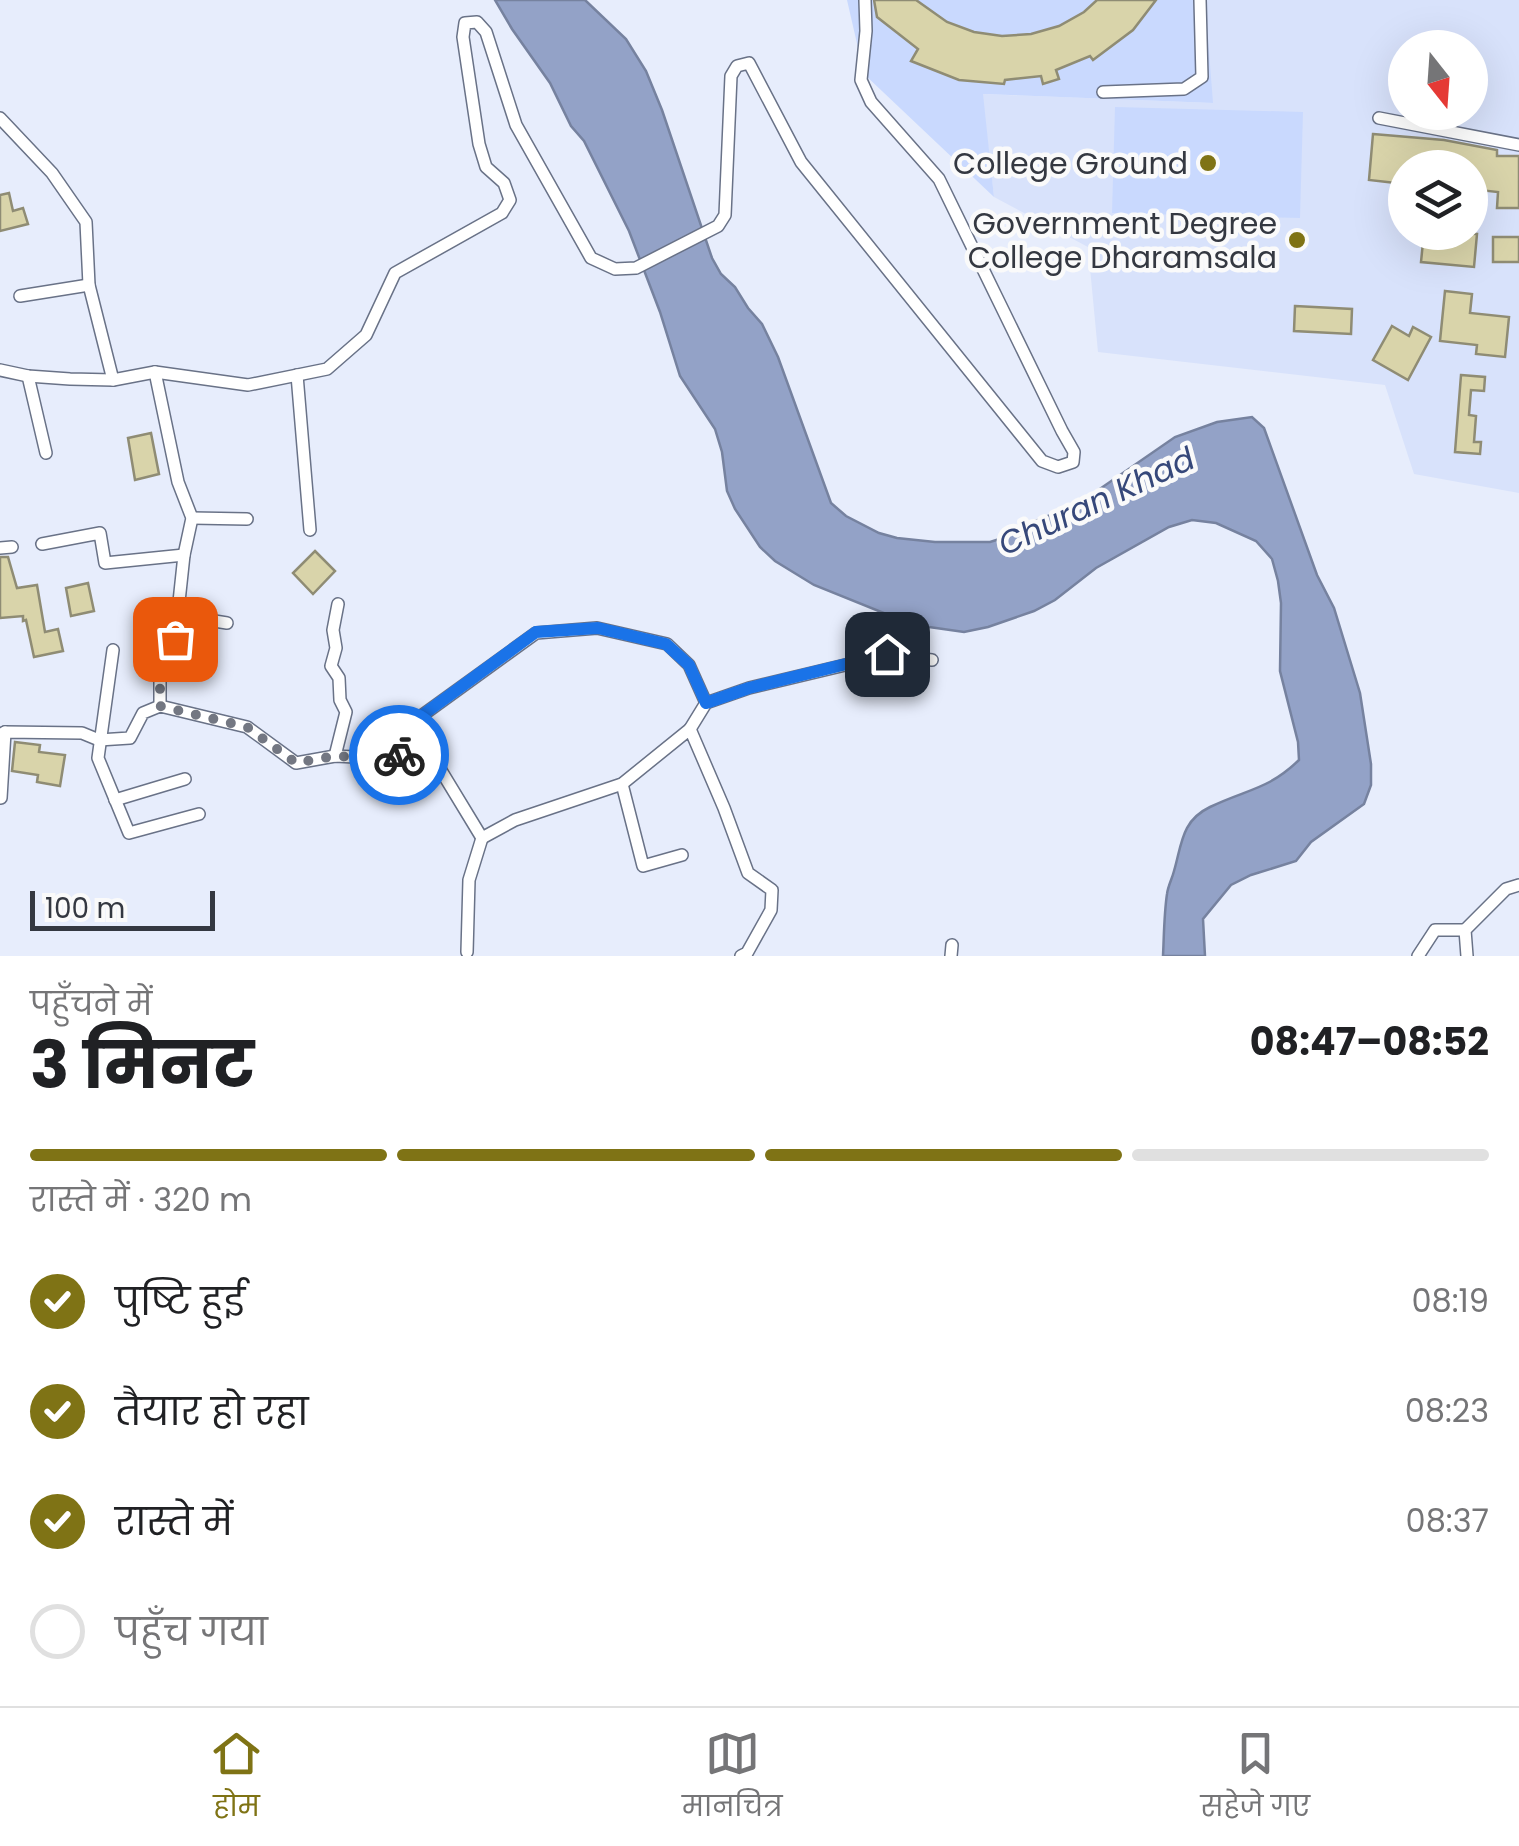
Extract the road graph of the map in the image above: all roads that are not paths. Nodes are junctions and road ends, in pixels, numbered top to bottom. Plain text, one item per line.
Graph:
1 (865, 0) edge
2 (1200, 0) edge
3 (1104, 92) dead end
4 (0, 118) edge
5 (1379, 118) dead end
6 (1519, 145) edge
7 (89, 285) junction
8 (20, 296) dead end
9 (0, 370) edge
10 (154, 372) junction
11 (297, 375) junction
12 (28, 376) junction
13 (114, 380) junction
14 (46, 453) dead end
15 (192, 518) junction
16 (247, 519) dead end
17 (310, 530) dead end
18 (42, 544) dead end
19 (184, 555) junction
20 (338, 604) dead end
21 (178, 615) junction
22 (227, 623) dead end
23 (113, 650) dead end
24 (932, 660) dead end
25 (706, 703) junction
26 (160, 706) junction
27 (690, 730) junction
28 (3, 734) edge
29 (100, 740) junction
30 (413, 746) junction
31 (335, 756) junction
32 (185, 779) dead end
33 (622, 784) junction
34 (1, 798) edge
35 (115, 800) junction
36 (199, 814) dead end
37 (482, 838) junction
38 (682, 856) dead end
39 (1519, 885) edge
40 (1465, 930) junction
41 (466, 952) dead end
42 (741, 956) edge
43 (1418, 956) edge
44 (1466, 956) edge

1 - 11 street
2 - 3 street
4 - 7 street
5 - 6 street
7 - 8 street
7 - 13 street
9 - 12 street
10 - 11 street
10 - 13 street
10 - 15 street
11 - 17 street
12 - 13 street
12 - 14 street
15 - 16 street
15 - 19 street
18 - 19 street
19 - 21 street
20 - 31 street
21 - 22 street
21 - 26 street
23 - 29 street
24 - 25 street
25 - 27 street
25 - 30 street
26 - 29 street
26 - 31 street
27 - 33 street
27 - 42 street
28 - 29 street
28 - 34 street
29 - 35 street
30 - 31 street
30 - 37 street
32 - 35 street
33 - 37 street
33 - 38 street
35 - 36 street
37 - 41 street
39 - 40 street
40 - 43 street
40 - 44 street

